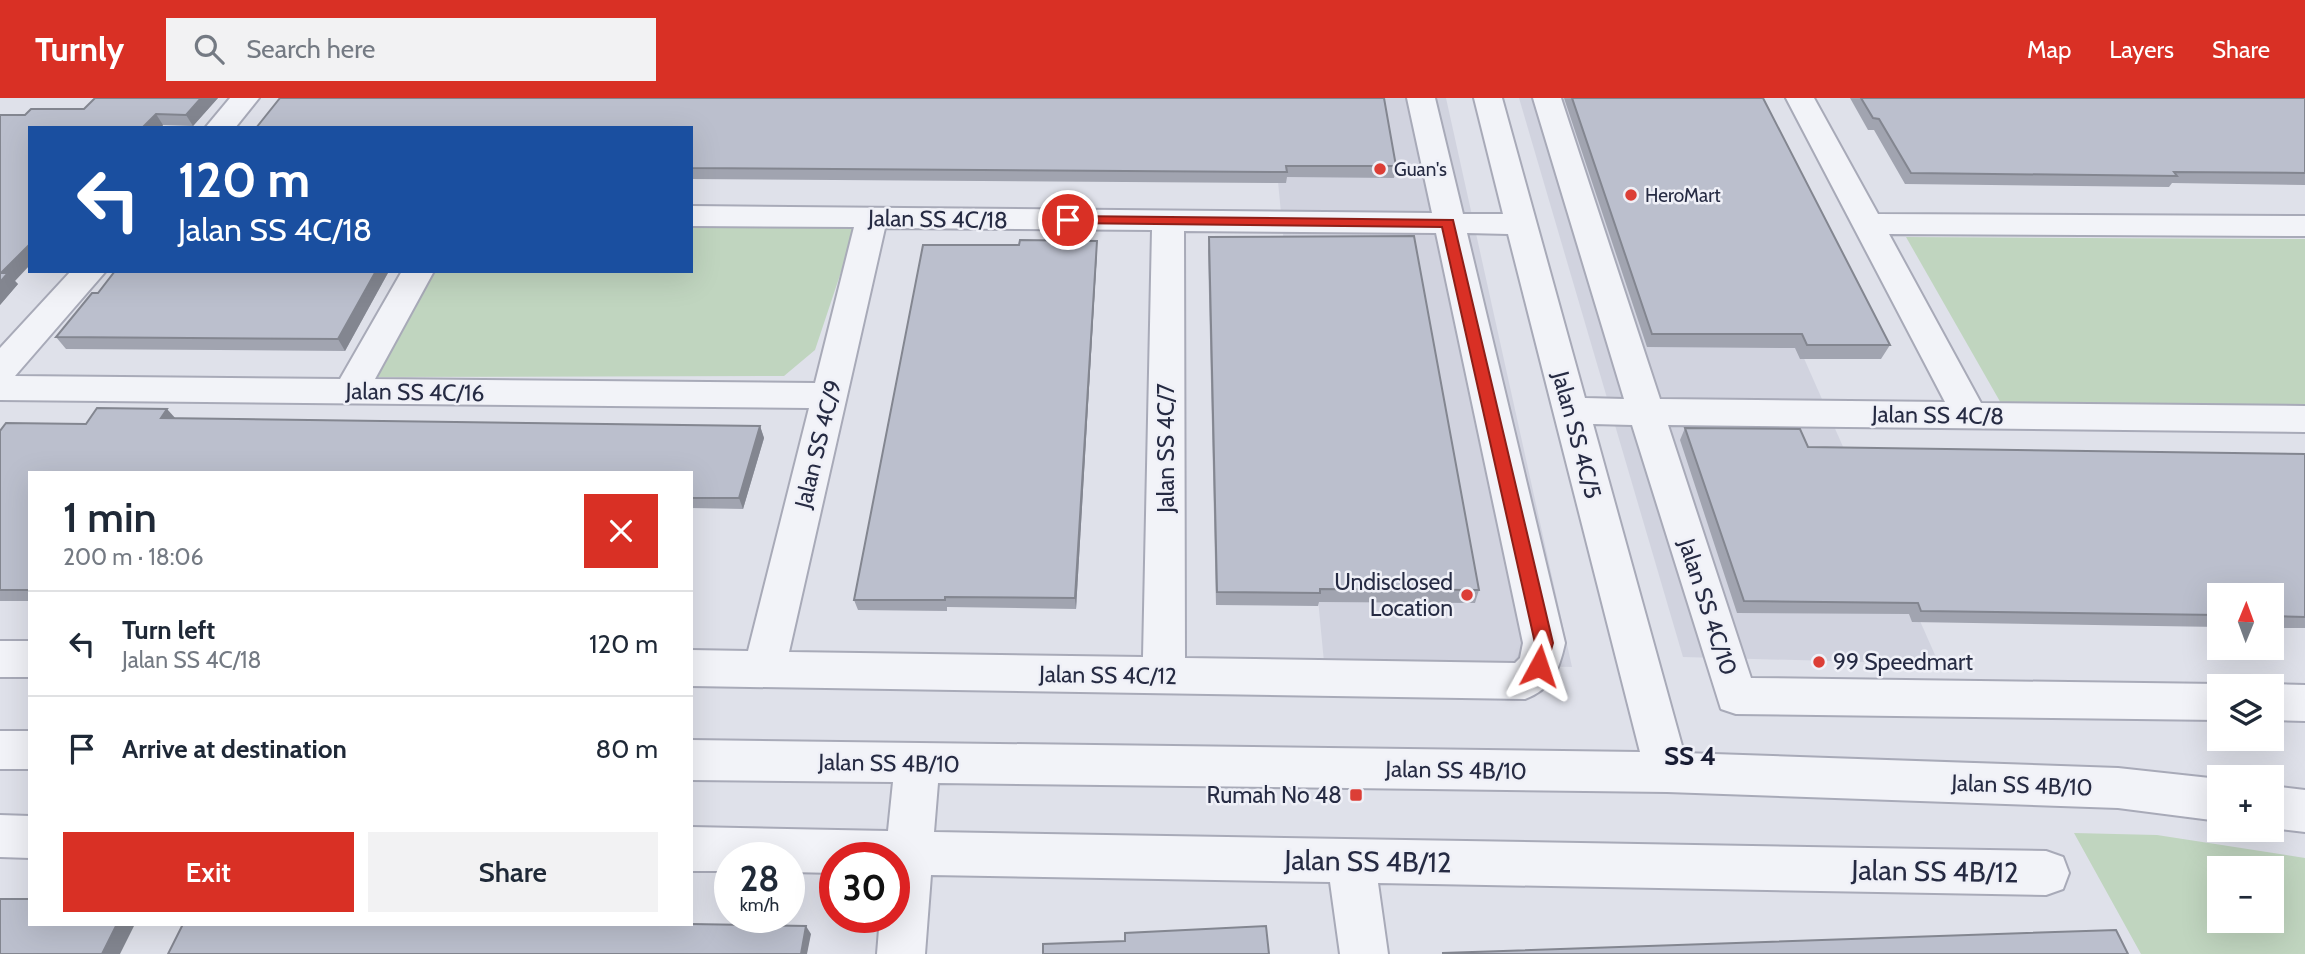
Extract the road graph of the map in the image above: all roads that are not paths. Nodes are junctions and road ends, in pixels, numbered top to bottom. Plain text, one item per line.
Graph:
1 (245, 98) edge
2 (1421, 98) edge
3 (1488, 98) edge
4 (1547, 98) edge
5 (1800, 98) edge
6 (221, 126) edge
7 (693, 216) edge
8 (872, 218) junction
9 (1168, 221) junction
10 (1448, 223) junction
11 (1521, 224) junction
12 (1868, 224) junction
13 (2305, 226) edge
14 (88, 273) edge
15 (417, 273) edge
16 (0, 370) edge
17 (0, 388) edge
18 (351, 391) junction
19 (830, 396) junction
20 (1571, 411) junction
21 (1647, 412) junction
22 (1970, 415) junction
23 (2305, 419) edge
24 (0, 659) edge
25 (28, 659) edge
26 (693, 668) edge
27 (764, 670) junction
28 (1164, 676) junction
29 (2207, 702) edge
30 (2284, 702) edge
31 (2305, 703) edge
32 (0, 750) edge
33 (28, 750) edge
34 (693, 760) edge
35 (917, 763) junction
36 (1667, 772) junction
37 (2207, 799) edge
38 (2284, 808) edge
39 (2305, 811) edge
40 (0, 836) edge
41 (28, 837) edge
42 (693, 849) edge
43 (819, 851) edge
44 (910, 853) joint
45 (1351, 861) junction
46 (2046, 873) dead end
47 (903, 933) edge
48 (901, 954) edge
49 (1364, 954) edge

1 - 6 street
2 - 10 street
3 - 11 street, Jalan SS 4C/5
4 - 21 street, Jalan SS 4C/10
5 - 12 street
7 - 8 street, Jalan SS 4C/18
8 - 9 street, Jalan SS 4C/18
8 - 19 street, Jalan SS 4C/9
9 - 10 street, Jalan SS 4C/18
9 - 28 street, Jalan SS 4C/7
10 - 11 street, Jalan SS 4C/18
10 - 28 street, Jalan SS 4C/12
11 - 20 street, Jalan SS 4C/5
12 - 13 street
12 - 22 street
14 - 16 street
15 - 18 street
17 - 18 street, Jalan SS 4C/16
18 - 19 street, Jalan SS 4C/16
19 - 27 street, Jalan SS 4C/9
20 - 21 street, Jalan SS 4C/8
20 - 36 street, Jalan SS 4C/5
21 - 22 street, Jalan SS 4C/8
21 - 29 street, Jalan SS 4C/10
22 - 23 street, Jalan SS 4C/8
24 - 25 street
26 - 27 street, Jalan SS 4C/12
27 - 28 street, Jalan SS 4C/12
30 - 31 street
32 - 33 street
34 - 35 street, Jalan SS 4B/10
35 - 36 street, Jalan SS 4B/10
35 - 44 street
36 - 37 street, Jalan SS 4B/10
38 - 39 street
40 - 41 street
42 - 43 street, Jalan SS 4B/12
44 - 45 street, Jalan SS 4B/12
45 - 46 street, Jalan SS 4B/12
45 - 49 street
47 - 48 street

